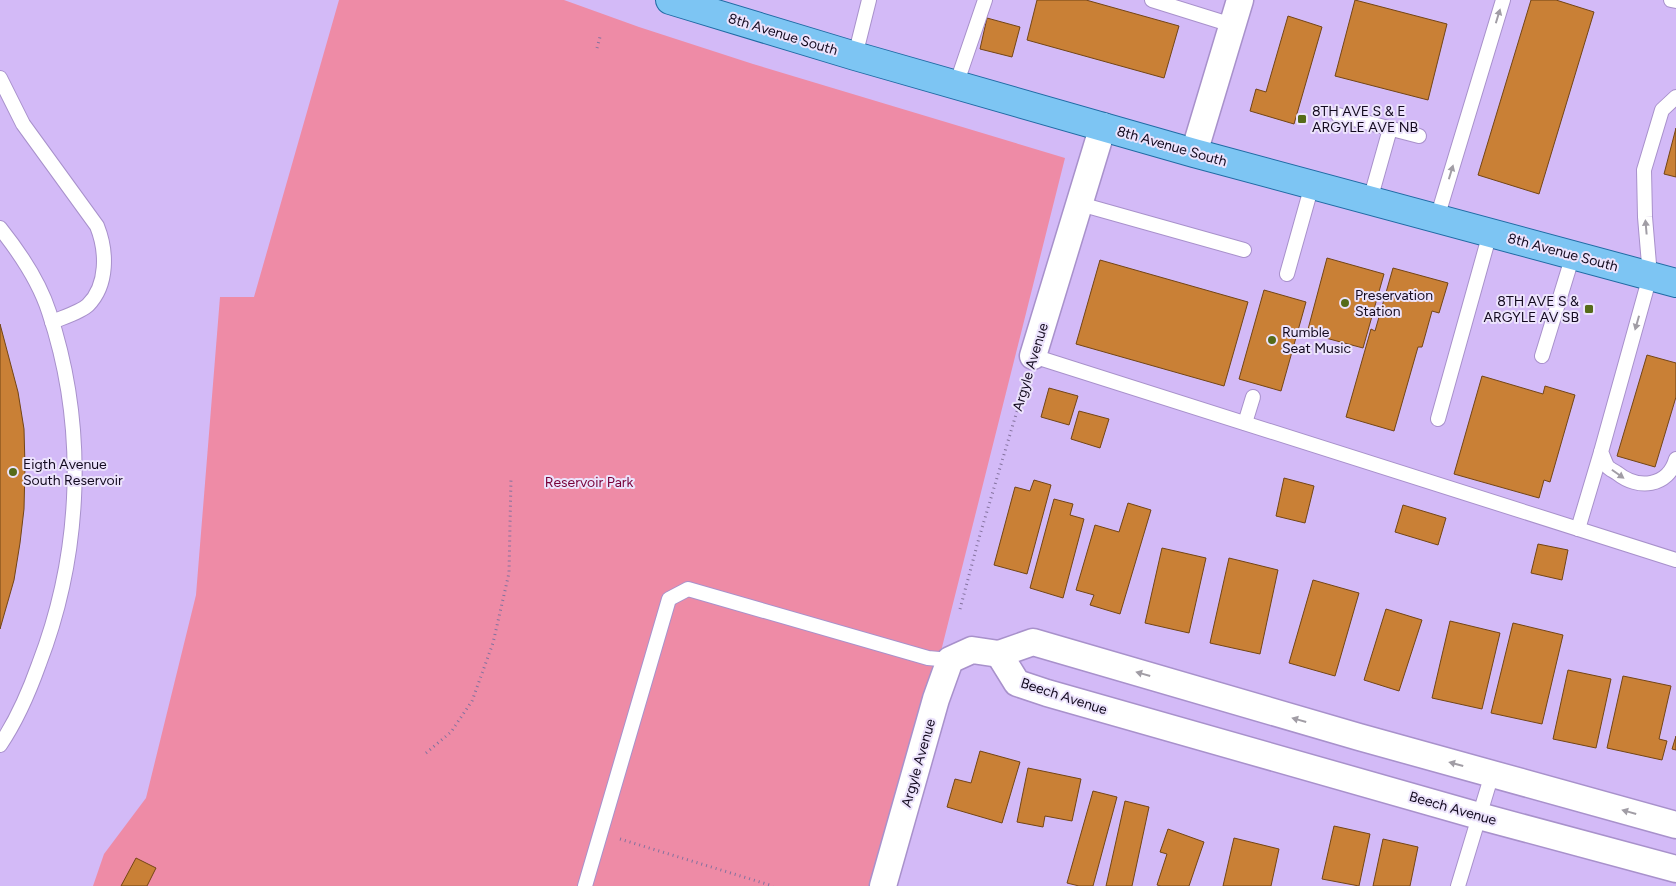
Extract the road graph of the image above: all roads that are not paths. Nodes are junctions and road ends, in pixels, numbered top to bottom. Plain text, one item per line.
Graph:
1 (670, 0) edge
2 (869, 0) edge
3 (985, 0) edge
4 (1152, 0) edge
5 (1240, 0) edge
6 (1503, 0) edge
7 (1671, 0) edge
8 (1676, 1) edge
9 (1232, 25) junction
10 (855, 56) junction
11 (0, 78) edge
12 (956, 85) junction
13 (1676, 96) edge
14 (1338, 115) dead end
15 (1103, 126) junction
16 (1390, 129) junction
17 (1419, 136) dead end
18 (1194, 153) junction
19 (1312, 185) junction
20 (1370, 200) junction
21 (1080, 204) junction
22 (1436, 218) junction
23 (0, 228) edge
24 (1490, 233) junction
25 (1244, 250) dead end
26 (1573, 255) junction
27 (1286, 274) dead end
28 (1650, 276) junction
29 (1676, 283) edge
30 (52, 322) junction
31 (1033, 356) joint
32 (1542, 356) dead end
33 (1253, 397) dead end
34 (1438, 419) dead end
35 (1245, 423) junction
36 (1601, 452) junction
37 (1676, 459) edge
38 (1578, 529) junction
39 (1676, 560) edge
40 (999, 654) junction
41 (950, 660) junction
42 (0, 745) edge
43 (1422, 754) junction
44 (1492, 774) junction
45 (1410, 796) junction
46 (1479, 816) junction
47 (1676, 825) edge
48 (1676, 870) edge
49 (585, 886) edge
50 (883, 886) edge
51 (1458, 886) edge

1 - 10 main road, 8th Avenue South
2 - 10 lane
3 - 12 lane
4 - 9 lane
5 - 9 street
22 -> 6 lane
7 - 8 lane
9 - 18 street
10 - 12 main road, 8th Avenue South
11 - 30 lane
12 - 15 main road, 8th Avenue South
28 -> 13 lane
14 - 16 lane
15 - 18 main road, 8th Avenue South
15 - 21 street, Argyle Avenue
16 - 17 lane
16 - 20 lane
18 - 19 main road, 8th Avenue South
19 - 20 main road, 8th Avenue South
19 - 27 lane
20 - 22 main road, 8th Avenue South
21 - 25 lane
21 - 31 street, Argyle Avenue
22 - 24 main road, 8th Avenue South
23 - 30 lane
24 - 26 main road, 8th Avenue South
24 - 34 lane
26 - 28 main road, 8th Avenue South
26 - 32 lane
28 - 29 main road, 8th Avenue South
28 -> 36 lane
30 - 42 lane
31 - 35 lane
33 - 35 lane
35 - 38 lane
36 -> 37 lane
36 - 38 lane
38 - 39 lane
40 - 41 street
43 -> 40 street
40 - 45 street, Beech Avenue
41 - 49 lane
41 - 50 street, Argyle Avenue
44 -> 43 street
43 - 45 street
44 - 46 lane
47 -> 44 street
45 - 46 street, Beech Avenue
46 - 48 street, Beech Avenue
46 - 51 lane

